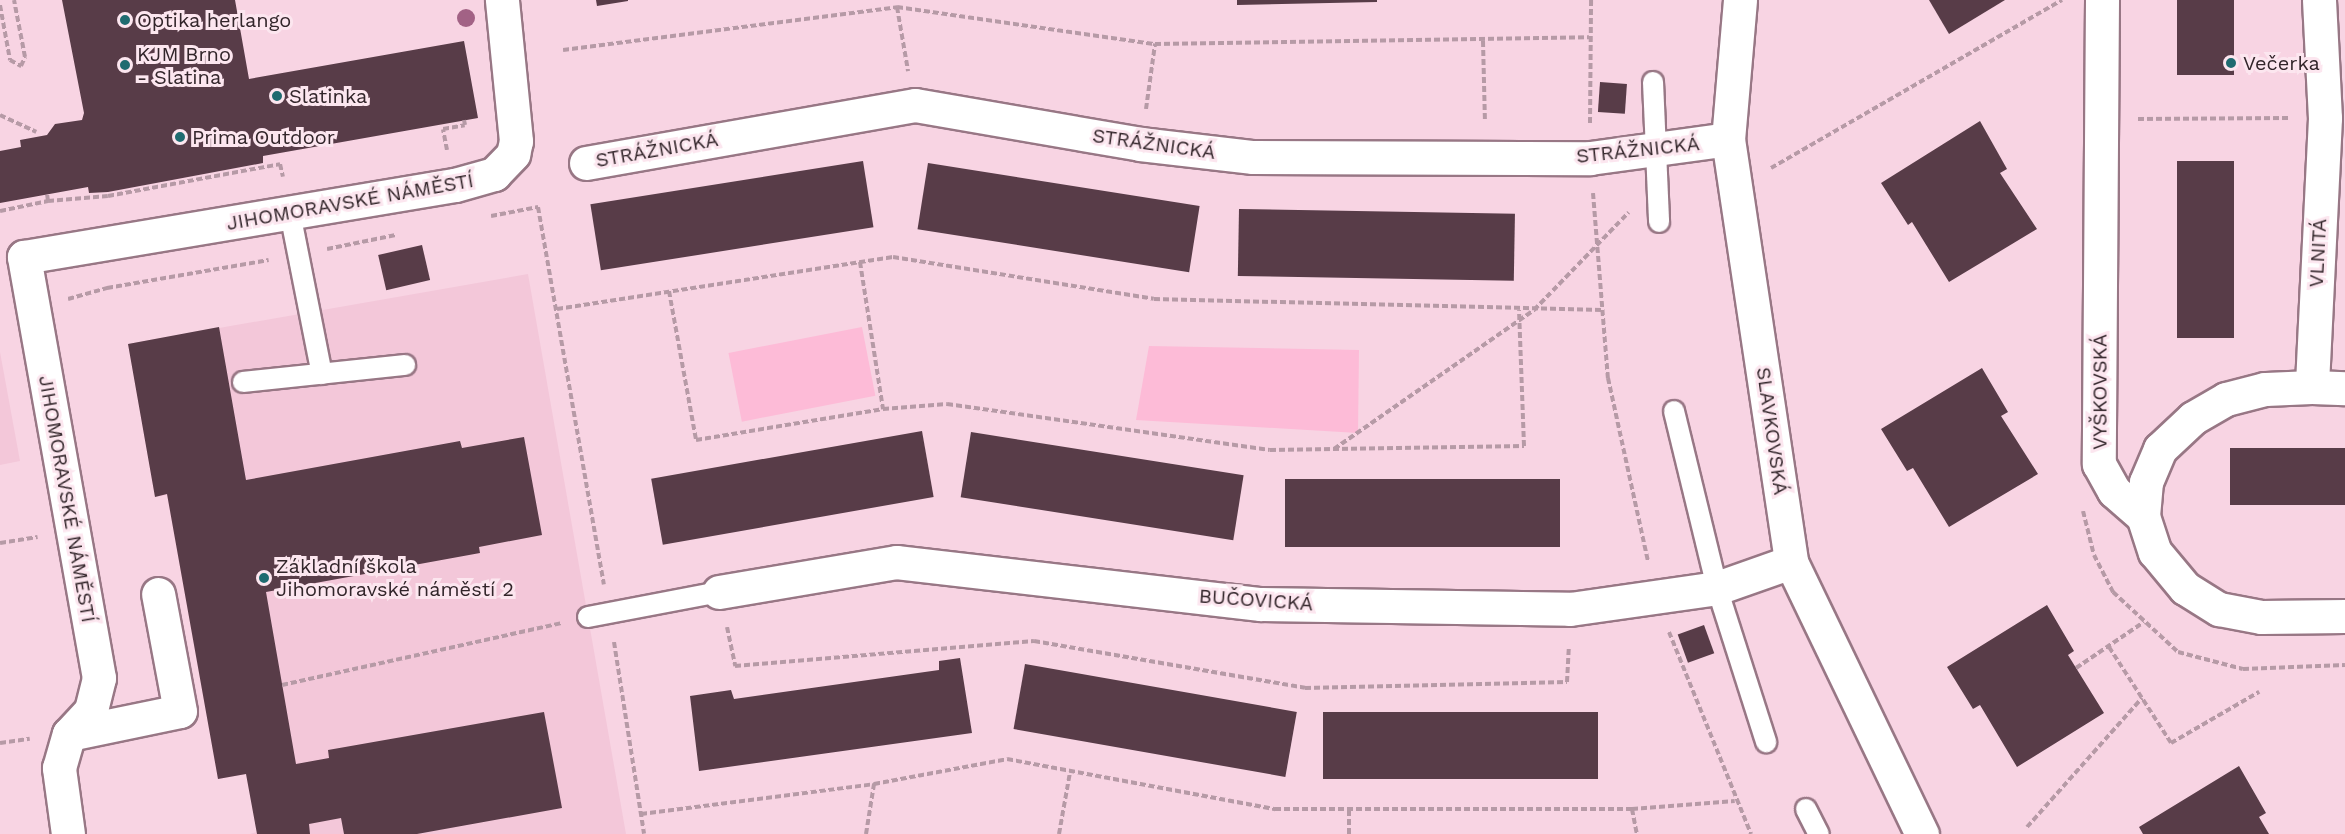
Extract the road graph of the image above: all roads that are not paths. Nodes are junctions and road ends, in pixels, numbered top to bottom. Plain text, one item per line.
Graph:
1 (502, 0) edge
2 (1740, 0) edge
3 (2102, 0) edge
4 (2319, 0) edge
5 (1653, 82) dead end
6 (2335, 118) edge
7 (1728, 139) junction
8 (1655, 151) junction
9 (586, 163) dead end
10 (290, 213) junction
11 (1659, 222) dead end
12 (405, 365) dead end
13 (322, 374) junction
14 (243, 382) dead end
15 (2312, 387) junction
16 (2345, 388) edge
17 (1674, 411) dead end
18 (2143, 516) junction
19 (1791, 562) junction
20 (1717, 588) junction
21 (719, 591) joint
22 (158, 594) dead end
23 (2345, 616) edge
24 (588, 617) road end
25 (69, 734) junction
26 (1766, 742) dead end
27 (1806, 808) dead end
28 (68, 834) edge
29 (1819, 834) edge
30 (1922, 834) edge

1 - 10 street, JIHOMORAVSKÉ NÁMĚSTÍ
2 - 7 street, SLAVKOVSKÁ
3 - 18 street, VYŠKOVSKÁ
4 - 6 street, VLNITÁ
5 - 8 lane
6 - 15 street, VLNITÁ
7 - 8 street, STRÁŽNICKÁ
7 - 19 street, SLAVKOVSKÁ
8 - 9 street, STRÁŽNICKÁ
8 - 11 lane
10 - 13 lane
10 - 25 street, JIHOMORAVSKÉ NÁMĚSTÍ
12 - 13 lane
13 - 14 lane
15 - 16 street
15 - 18 street
17 - 20 lane
18 - 23 street
19 - 20 street, BUČOVICKÁ
19 - 30 street, SLAVKOVSKÁ
20 - 21 street, BUČOVICKÁ
20 - 26 lane
21 - 24 lane
22 - 25 street
25 - 28 street, JIHOMORAVSKÉ NÁMĚSTÍ
27 - 29 lane

